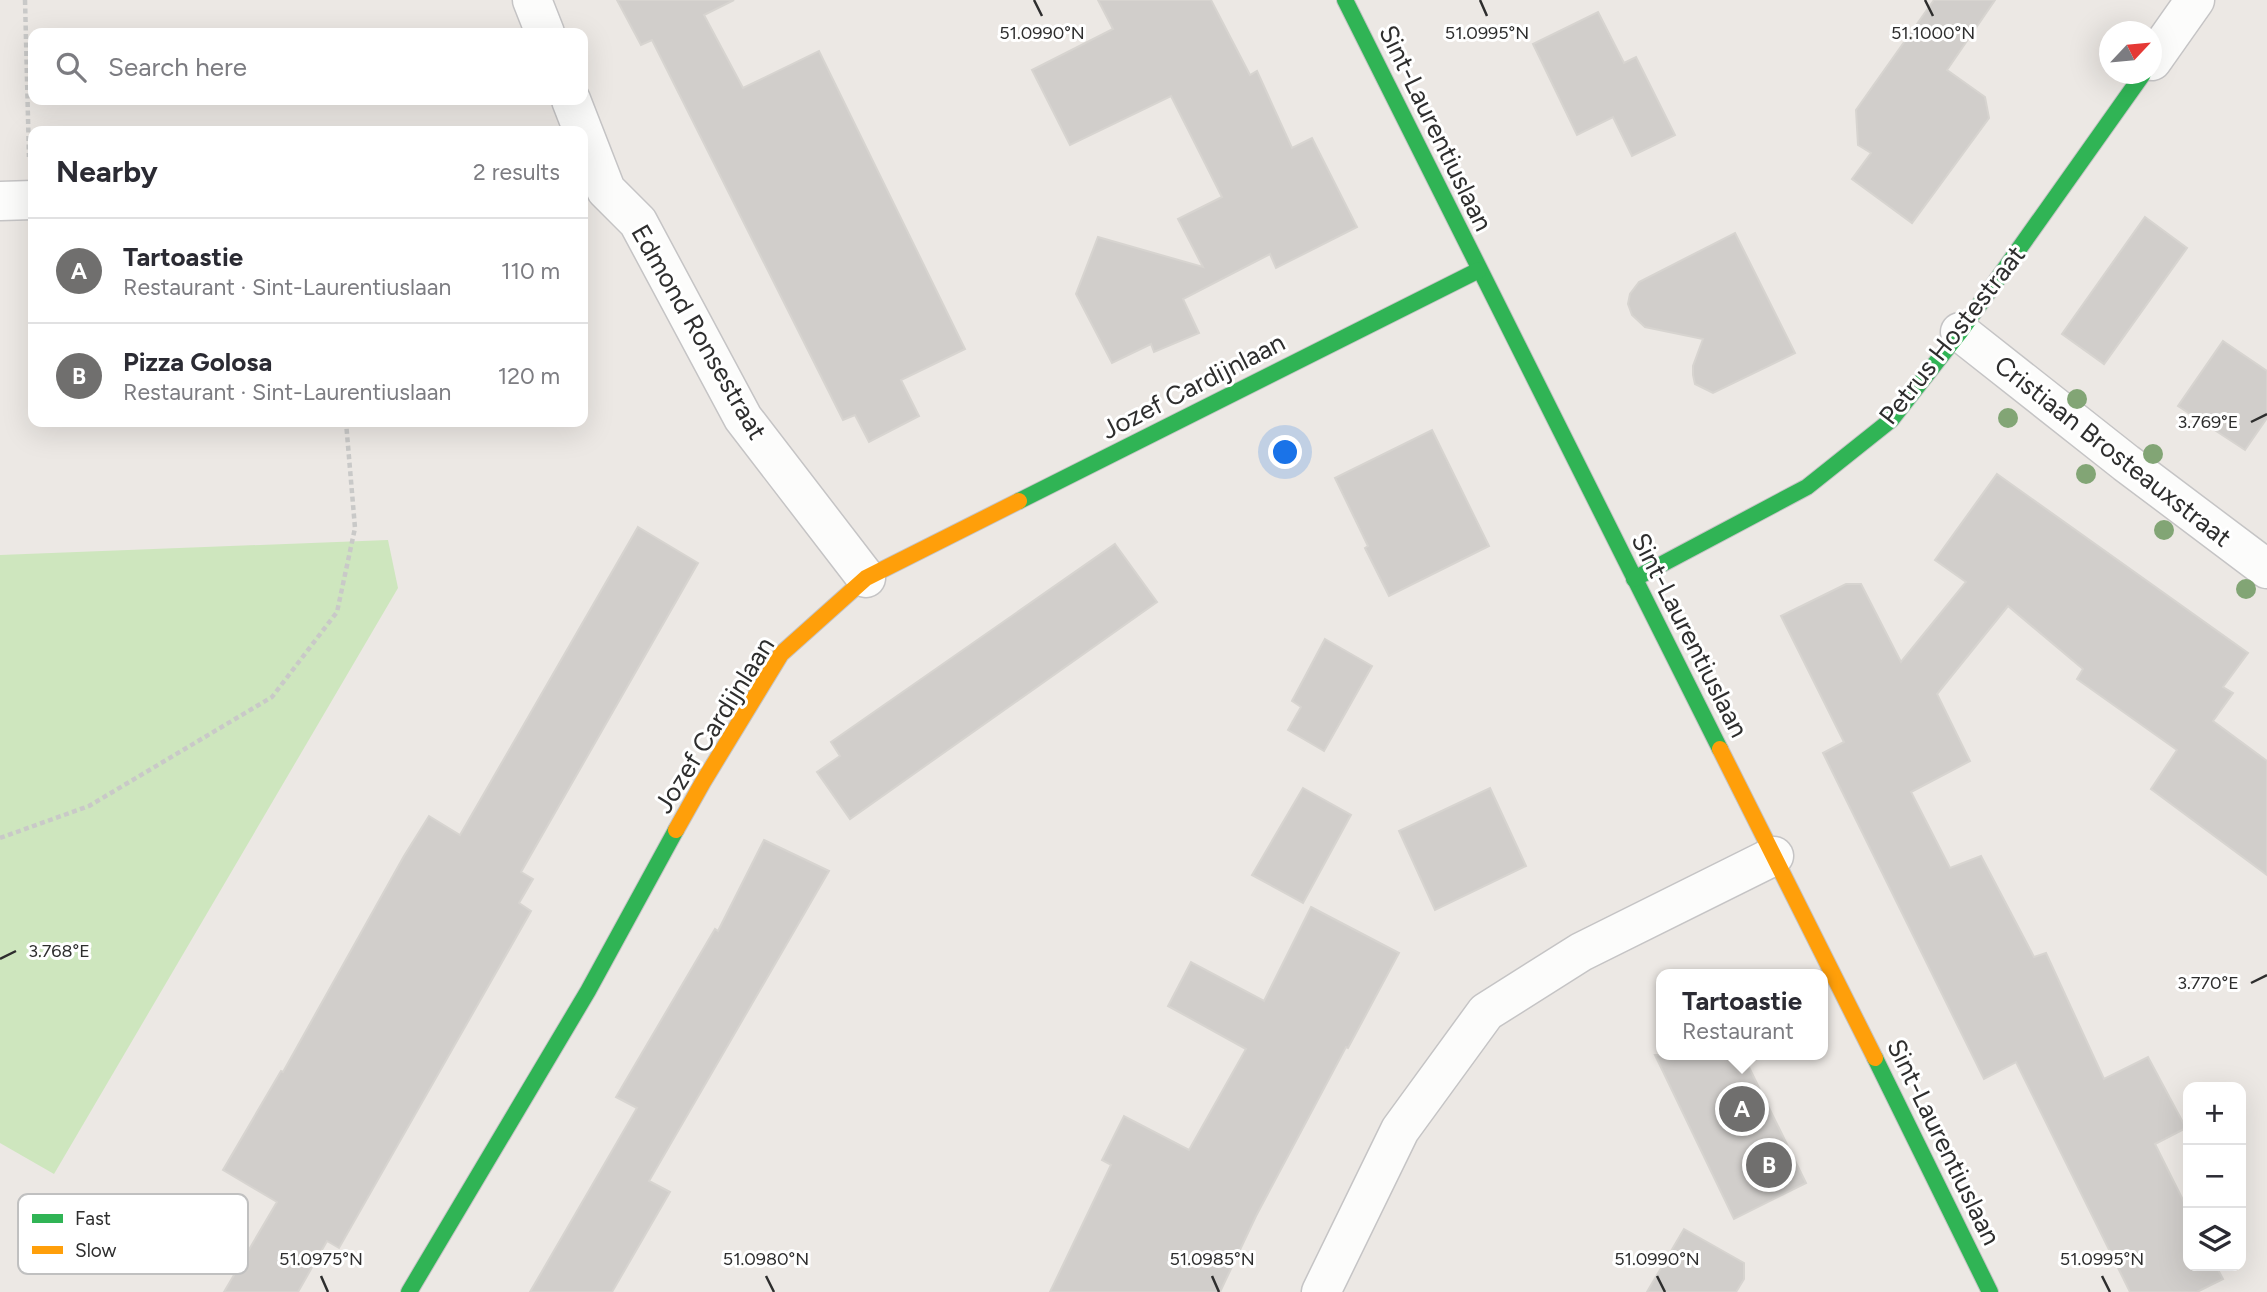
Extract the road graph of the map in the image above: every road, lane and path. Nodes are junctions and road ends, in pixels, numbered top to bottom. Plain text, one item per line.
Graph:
1 (25, 0) edge
2 (532, 0) edge
3 (1345, 0) edge
4 (2195, 0) edge
5 (543, 28) edge
6 (2162, 46) edge
7 (2136, 84) edge
8 (572, 105) edge
9 (578, 126) edge
10 (588, 164) edge
11 (594, 186) edge
12 (21, 200) edge
13 (1479, 270) junction
14 (1960, 332) junction
15 (346, 427) edge
16 (2267, 569) edge
17 (866, 578) junction
18 (1634, 579) junction
19 (0, 838) edge
20 (1774, 856) junction
21 (409, 1292) edge
22 (1321, 1292) edge
23 (1990, 1292) edge

1 - 12 path
2 - 5 street
3 - 13 street, Sint-Laurentiuslaan
4 - 6 street
7 - 14 street, Petrus Hostestraat
8 - 9 street, Edmond Ronsestraat
10 - 11 street, Edmond Ronsestraat
11 - 17 street, Edmond Ronsestraat
13 - 17 street, Jozef Cardijnlaan
13 - 18 street, Sint-Laurentiuslaan
14 - 16 street, Cristiaan Brosteauxstraat
14 - 18 street, Petrus Hostestraat
15 - 19 path
17 - 21 street, Jozef Cardijnlaan
18 - 20 street, Sint-Laurentiuslaan
20 - 22 street
20 - 23 street, Sint-Laurentiuslaan

